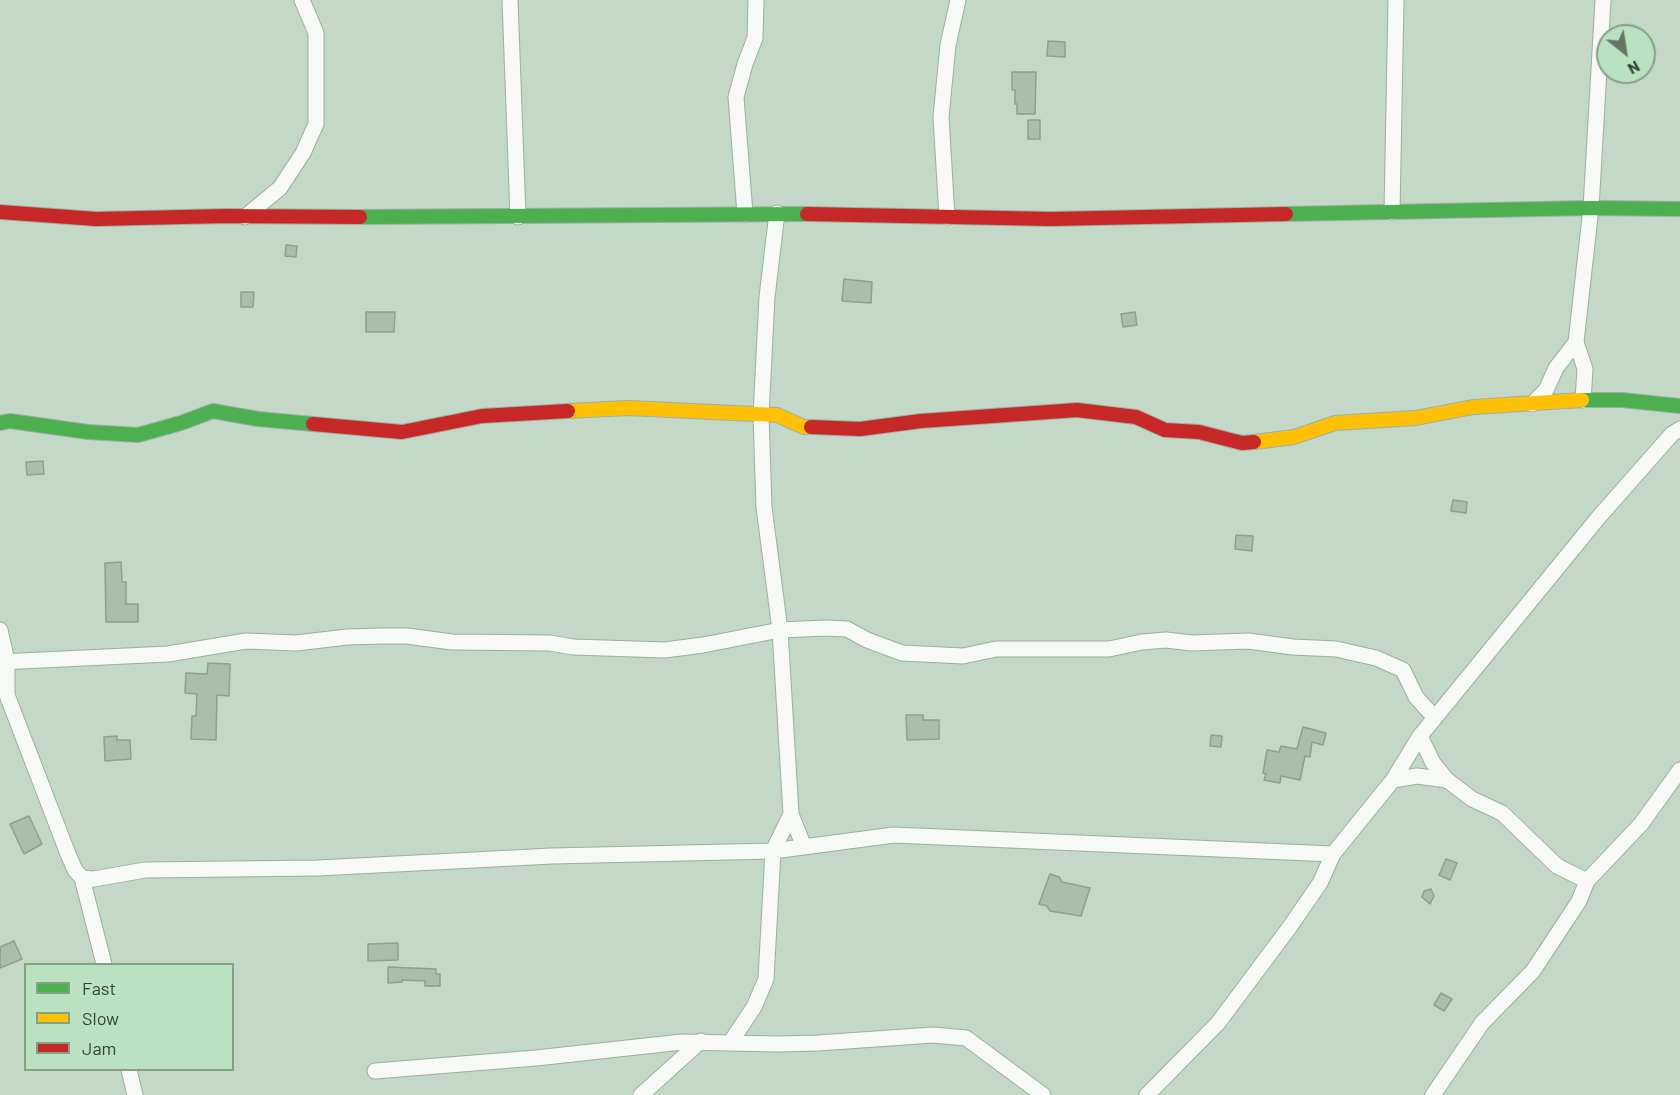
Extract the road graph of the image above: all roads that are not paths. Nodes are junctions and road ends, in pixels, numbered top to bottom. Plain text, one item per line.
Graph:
1 (302, 0) edge
2 (510, 0) edge
3 (756, 0) edge
4 (958, 0) edge
5 (1396, 0) edge
6 (1603, 0) edge
7 (1591, 208) junction
8 (1680, 209) edge
9 (0, 212) edge
10 (1392, 212) junction
11 (777, 213) junction
12 (745, 214) junction
13 (245, 216) junction
14 (518, 217) junction
15 (947, 217) junction
16 (1576, 342) junction
17 (1583, 400) junction
18 (1532, 404) junction
19 (1680, 406) edge
20 (761, 415) junction
21 (0, 423) edge
22 (1680, 429) edge
23 (0, 630) edge
24 (780, 630) junction
25 (3, 661) edge
26 (1435, 718) junction
27 (1420, 736) junction
28 (1680, 770) edge
29 (1393, 780) junction
30 (1447, 780) junction
31 (791, 814) junction
32 (804, 847) junction
33 (773, 851) junction
34 (1333, 854) junction
35 (82, 878) junction
36 (1587, 881) junction
37 (104, 963) edge
38 (701, 1041) junction
39 (730, 1043) junction
40 (129, 1071) edge
41 (375, 1071) dead end
42 (135, 1095) edge
43 (641, 1095) edge
44 (1043, 1095) edge
45 (1147, 1095) edge
46 (1433, 1095) edge

1 - 13 street
2 - 14 street
3 - 12 street
4 - 15 street
5 - 10 street
6 - 7 street
7 - 8 street
7 - 10 street
7 - 16 street
9 - 13 street
10 - 15 street
11 - 12 street
11 - 15 street
11 - 20 street
12 - 14 street
13 - 14 street
16 - 17 street
16 - 18 street
17 - 18 street
17 - 19 street
18 - 20 street
20 - 21 street
20 - 24 street
22 - 26 street
23 - 25 street
24 - 25 street
24 - 26 street
24 - 31 street
25 - 35 street
26 - 27 street
27 - 29 street
27 - 30 street
28 - 36 street
29 - 30 street
29 - 34 street
30 - 36 street
31 - 32 street
31 - 33 street
32 - 33 street
32 - 34 street
33 - 35 street
33 - 39 street
34 - 45 street
35 - 37 street
36 - 46 street
38 - 39 street
38 - 41 street
38 - 43 street
39 - 44 street
40 - 42 street

